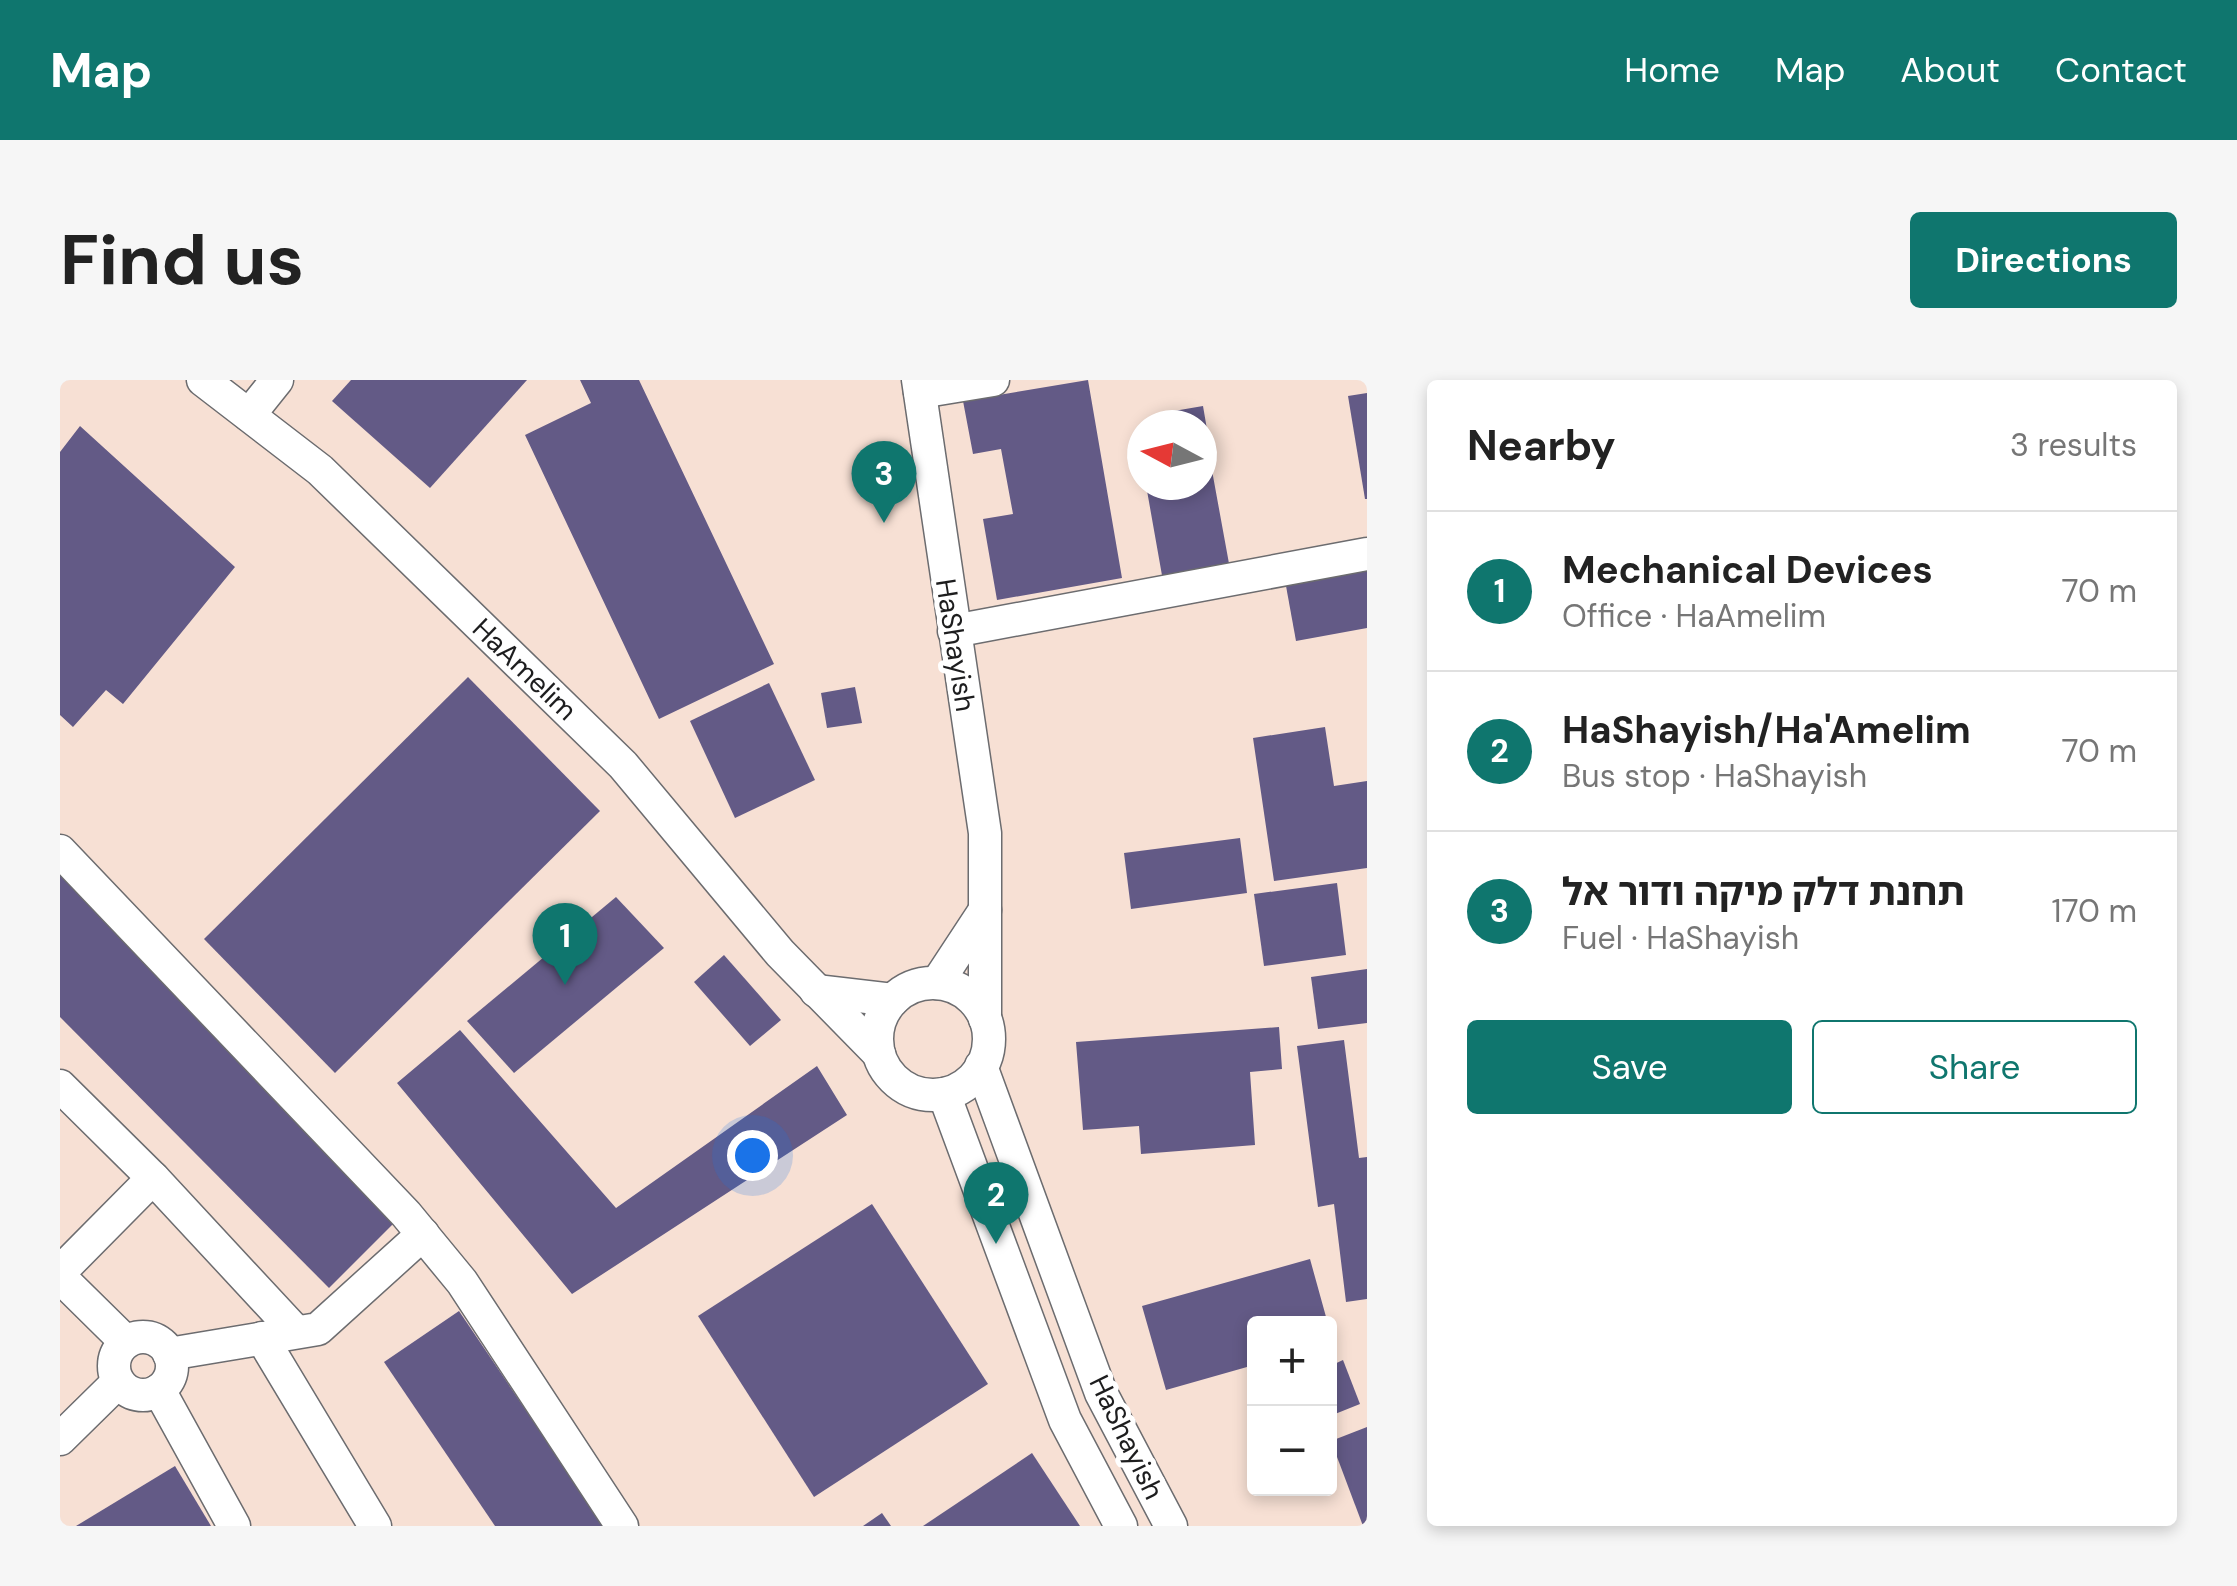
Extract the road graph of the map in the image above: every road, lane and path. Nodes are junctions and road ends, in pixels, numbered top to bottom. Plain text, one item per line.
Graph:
1 (203, 380) edge
2 (277, 380) edge
3 (993, 380) edge
4 (919, 386) edge
5 (249, 415) junction
6 (1367, 554) edge
7 (954, 631) junction
8 (60, 851) edge
9 (985, 910) junction
10 (937, 983) junction
11 (816, 991) junction
12 (892, 1000) junction
13 (984, 1019) junction
14 (878, 1054) junction
15 (981, 1066) junction
16 (60, 1086) edge
17 (944, 1094) junction
18 (154, 1178) junction
19 (422, 1234) junction
20 (60, 1274) edge
21 (296, 1332) junction
22 (262, 1338) junction
23 (126, 1342) junction
24 (169, 1354) junction
25 (118, 1382) junction
26 (159, 1390) junction
27 (60, 1439) edge
28 (234, 1526) edge
29 (375, 1526) edge
30 (622, 1526) edge
31 (1120, 1526) edge
32 (1171, 1526) edge

1 - 5 street, HaAmelim
2 - 5 street
3 - 4 street
4 - 7 street, HaShayish
5 - 11 street, HaAmelim
6 - 7 street
7 - 9 street, HaShayish
8 - 19 street
9 - 10 street
9 - 13 street, HaShayish
10 - 12 street
10 - 13 street
11 - 12 street
11 - 14 street, HaAmelim
12 - 14 street
13 - 15 street
14 - 17 street
15 - 17 street
15 - 32 street, HaShayish
16 - 18 street
17 - 31 street, HaShayish
18 - 20 street
18 - 21 street
19 - 21 street
19 - 30 street
20 - 23 street
21 - 22 street
22 - 24 street
22 - 29 street
23 - 24 street
23 - 25 street
24 - 26 street
25 - 26 street
25 - 27 street
26 - 28 street

